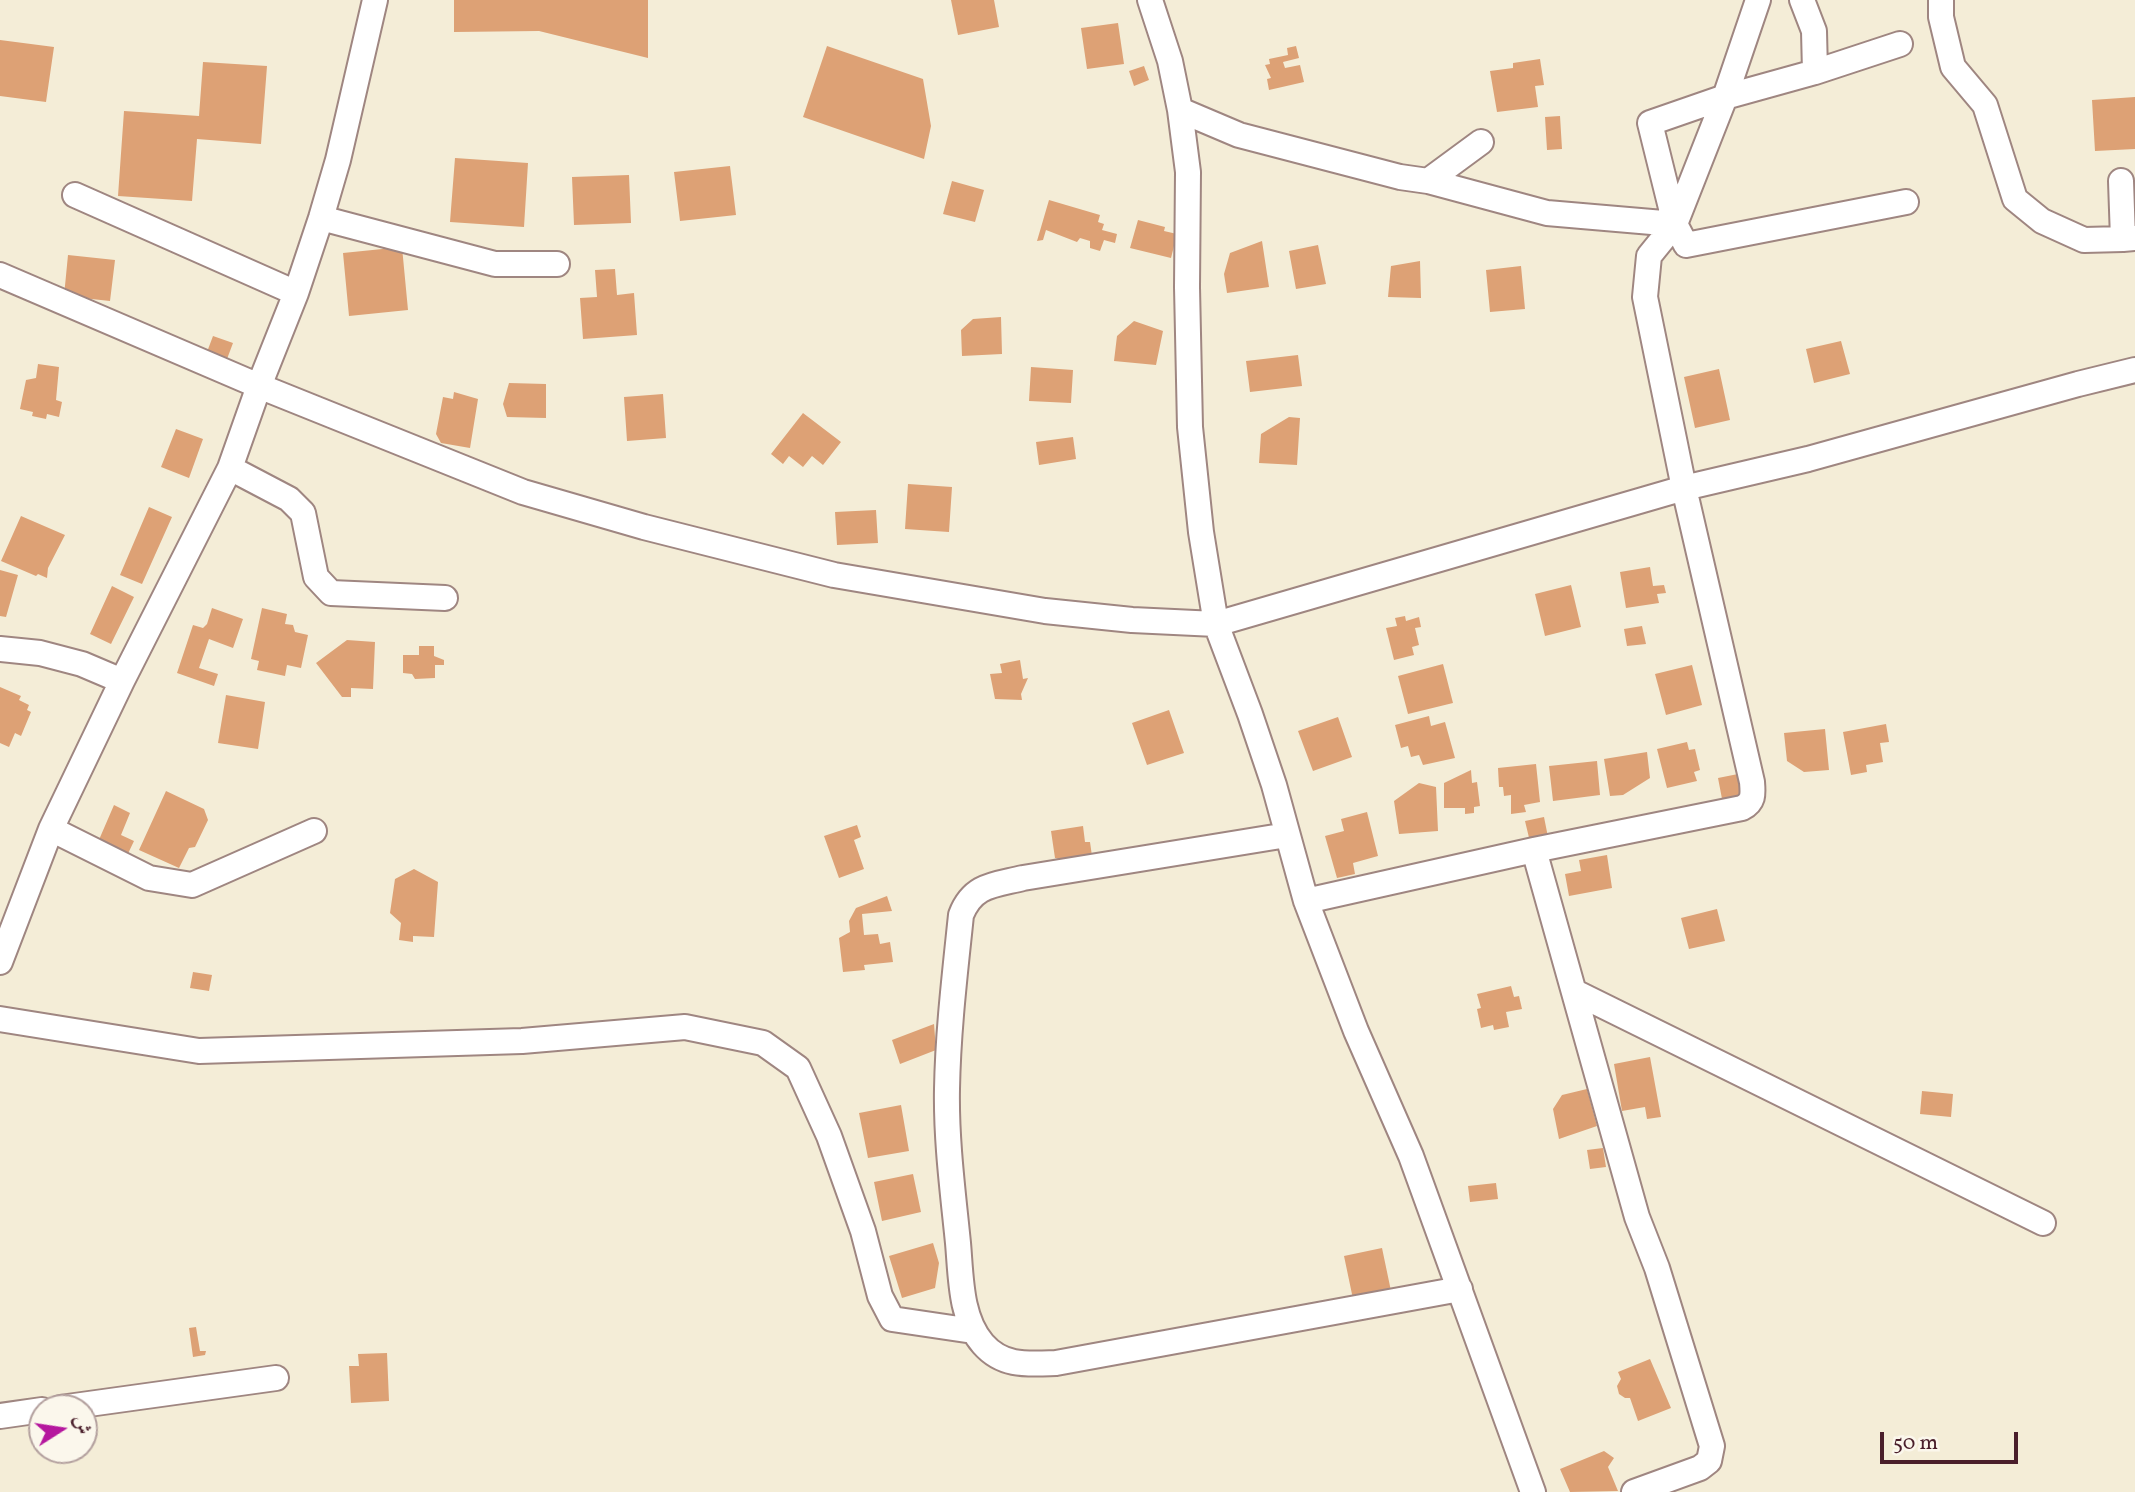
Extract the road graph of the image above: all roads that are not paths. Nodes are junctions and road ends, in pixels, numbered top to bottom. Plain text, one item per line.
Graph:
1 (375, 0) edge
2 (1150, 0) edge
3 (1758, 0) edge
4 (1802, 0) edge
5 (1941, 0) edge
6 (1900, 44) dead end
7 (1815, 72) junction
8 (1726, 97) junction
9 (1180, 110) junction
10 (1481, 142) dead end
11 (1428, 181) junction
12 (2121, 181) dead end
13 (75, 195) dead end
14 (1906, 202) dead end
15 (321, 218) junction
16 (1675, 224) junction
17 (2129, 238) edge
18 (557, 264) dead end
19 (0, 275) edge
20 (296, 293) junction
21 (2135, 370) edge
22 (259, 386) junction
23 (230, 468) junction
24 (1684, 488) junction
25 (445, 598) dead end
26 (1216, 624) junction
27 (0, 649) edge
28 (122, 681) junction
29 (51, 829) junction
30 (314, 831) dead end
31 (1287, 835) junction
32 (1534, 850) junction
33 (1306, 901) junction
34 (0, 962) edge
35 (1575, 992) junction
36 (0, 1019) edge
37 (2043, 1223) dead end
38 (1460, 1289) junction
39 (973, 1331) junction
40 (276, 1378) dead end
41 (98, 1403) edge
42 (28, 1412) edge
43 (0, 1416) edge
44 (1533, 1492) edge
45 (1634, 1492) edge

1 - 15 street
2 - 9 street
3 - 8 street
4 - 7 street
5 - 17 street
6 - 7 street
7 - 8 street
8 - 16 street
8 - 16 street
9 - 11 street
9 - 26 street
10 - 11 street
11 - 16 street
12 - 17 street
13 - 20 street
14 - 16 street
15 - 18 street
15 - 20 street
16 - 24 street
19 - 22 street
20 - 22 street
21 - 24 street
22 - 23 street
22 - 26 street
23 - 25 street
23 - 28 street
24 - 26 street
24 - 32 street
26 - 31 street
27 - 28 street
28 - 29 street
29 - 30 street
29 - 34 street
31 - 33 street
31 - 39 street
32 - 33 street
32 - 35 street
33 - 38 street
35 - 37 street
35 - 45 street
36 - 39 street
38 - 39 street
38 - 44 street
40 - 41 street
42 - 43 street

